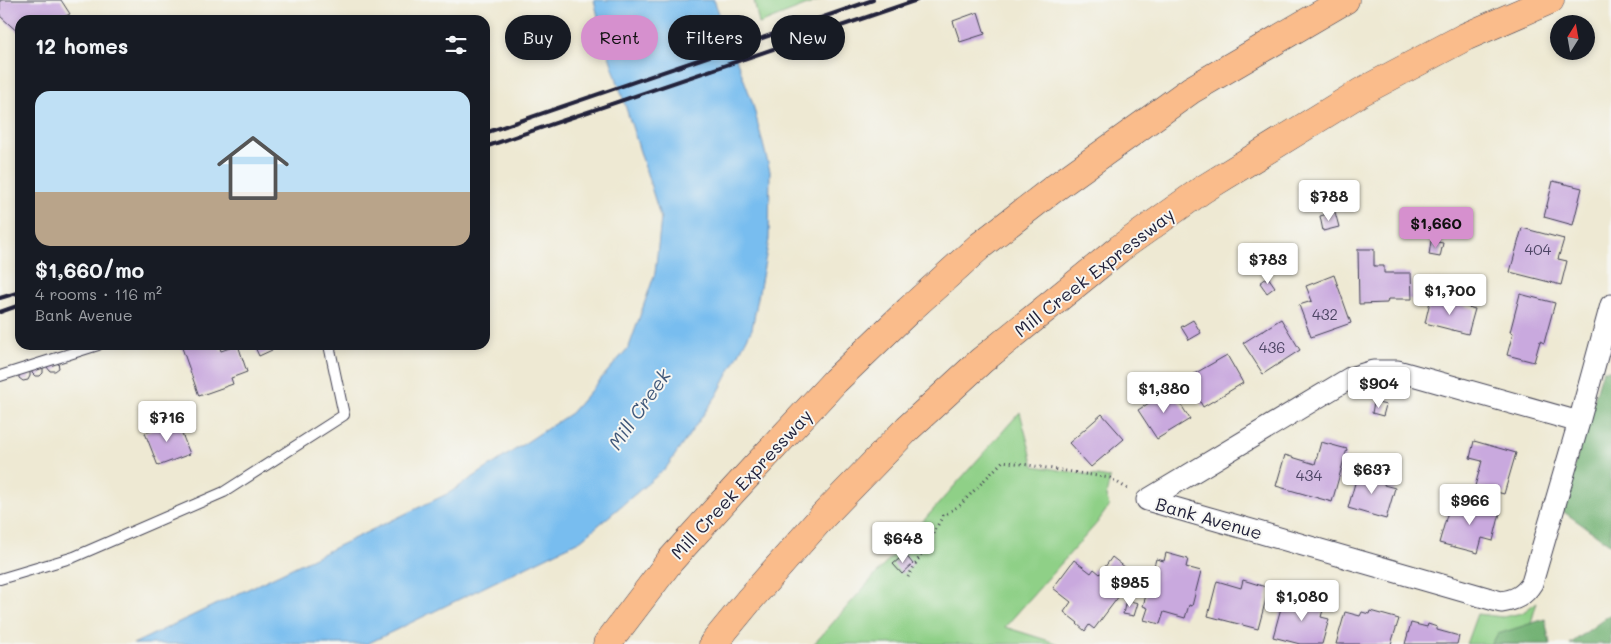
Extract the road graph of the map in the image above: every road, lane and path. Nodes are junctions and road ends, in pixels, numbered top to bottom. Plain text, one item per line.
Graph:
1 (1345, 0) edge
2 (1550, 0) edge
3 (1611, 304) edge
4 (82, 350) edge
5 (330, 350) edge
6 (0, 376) edge
7 (1580, 422) junction
8 (1147, 500) junction
9 (908, 577) dead end
10 (0, 579) edge
11 (607, 644) edge
12 (713, 644) edge

1 - 11 highway, Mill Creek Expressway
2 - 12 highway, Mill Creek Expressway
3 - 7 street, Bank Avenue
4 - 6 lane
5 - 10 lane
7 - 8 street, Bank Avenue
7 - 8 street, Bank Avenue
8 - 9 path

